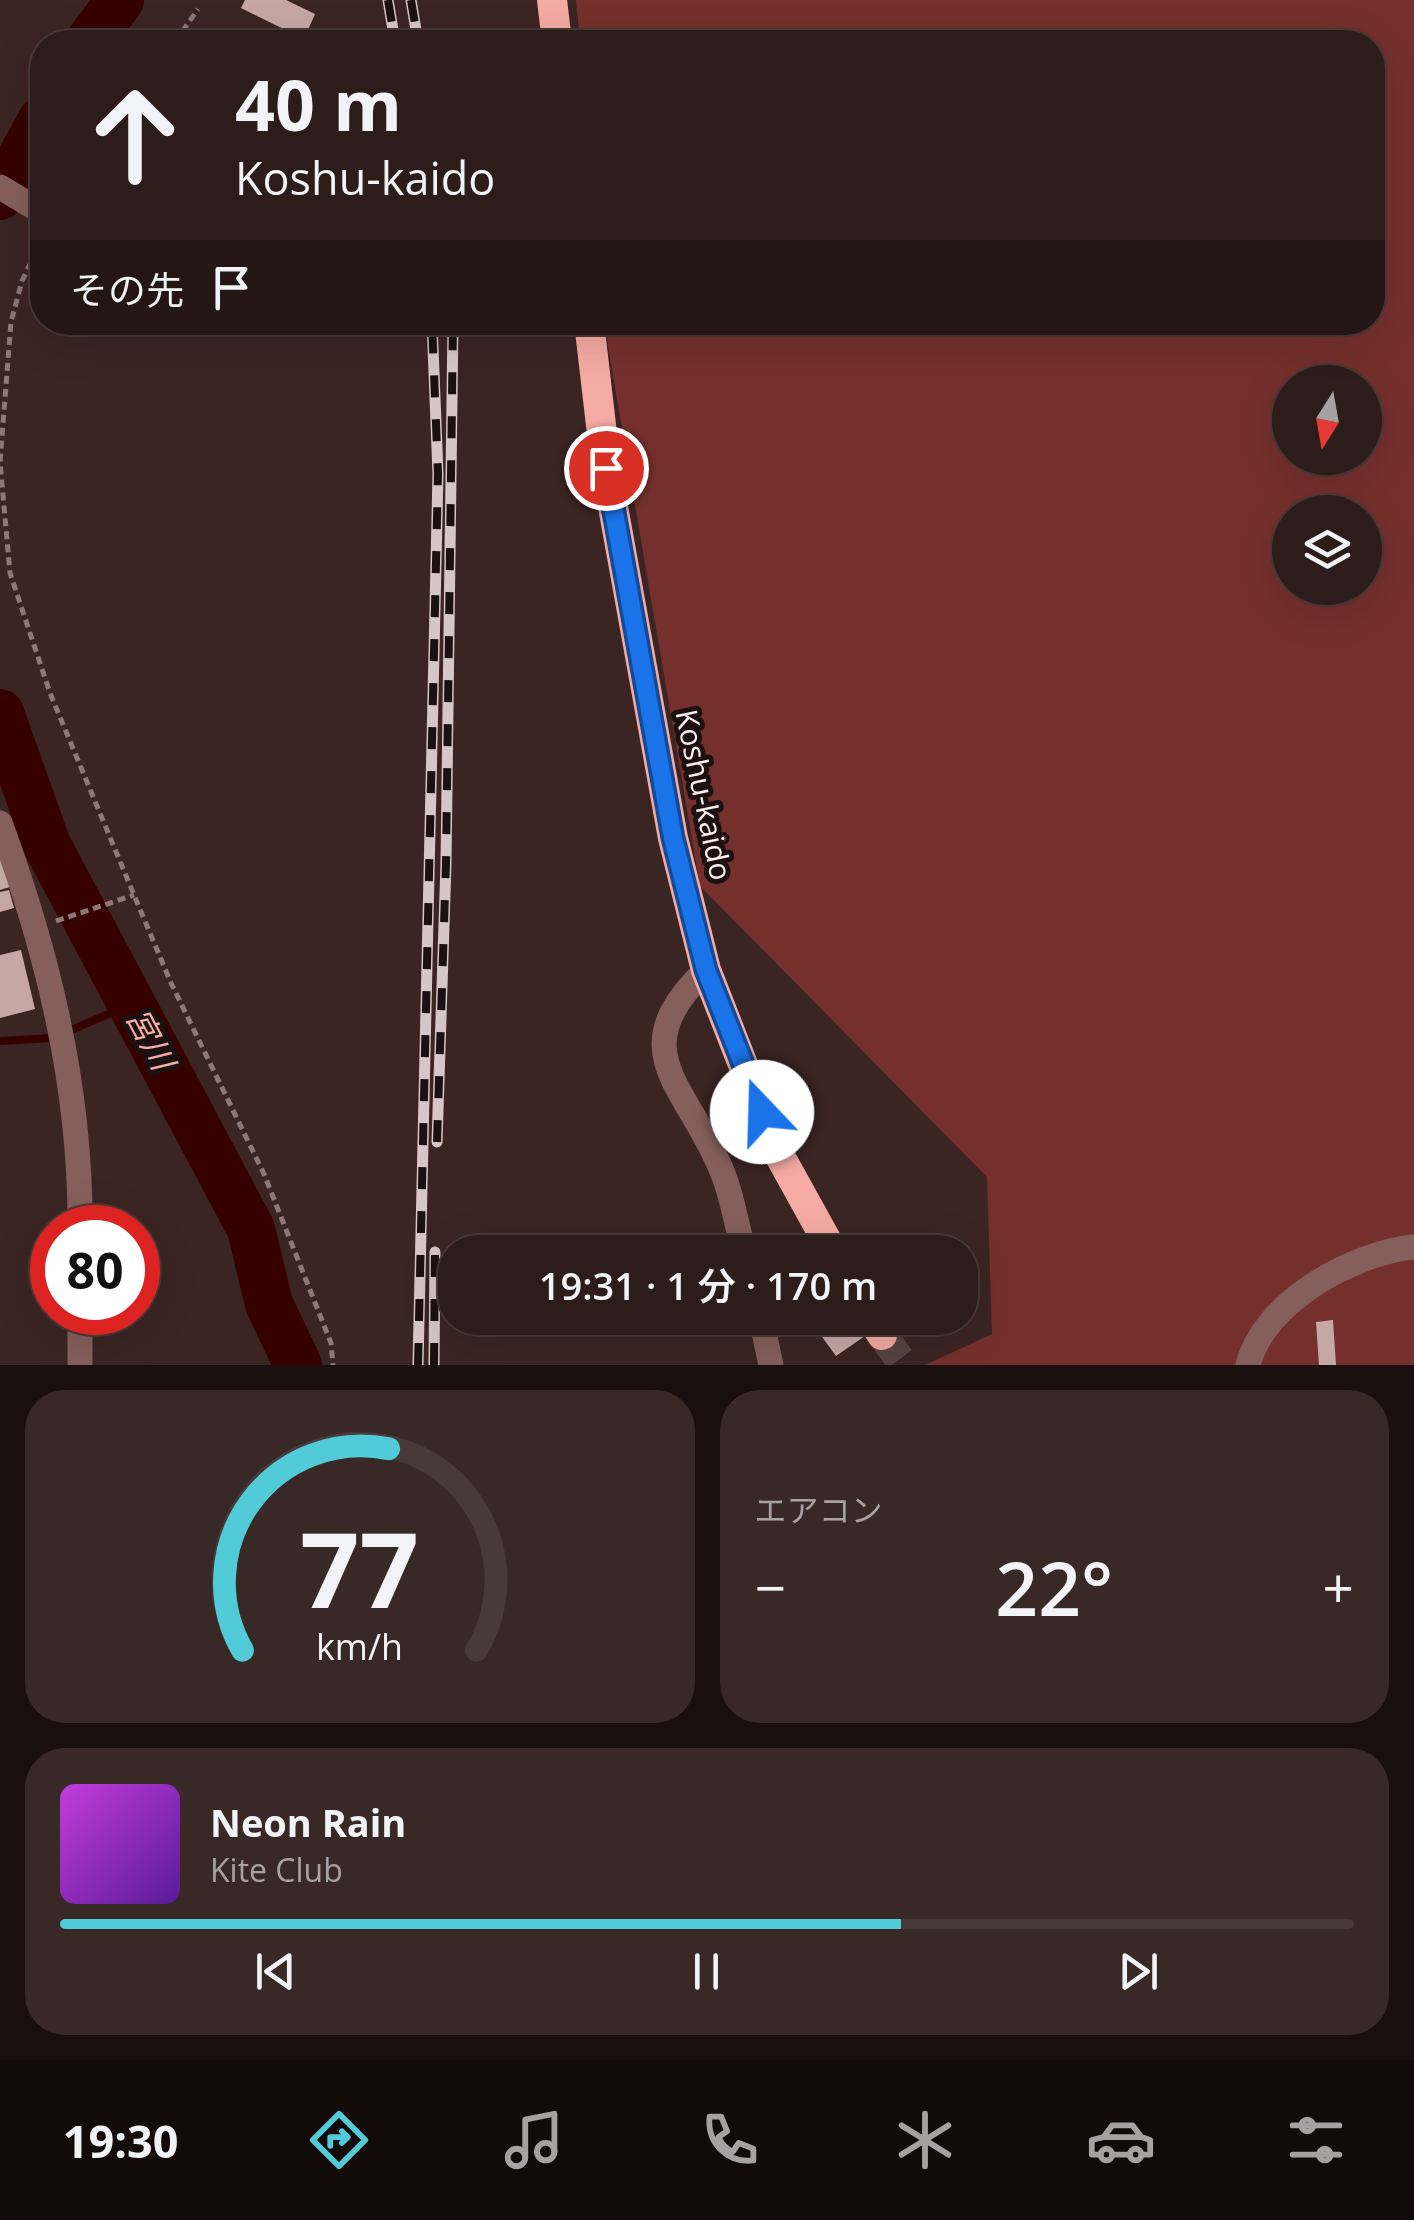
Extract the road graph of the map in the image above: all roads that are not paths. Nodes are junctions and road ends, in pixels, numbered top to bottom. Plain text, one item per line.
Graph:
1 (552, 0) edge
2 (556, 30) edge
3 (0, 187) edge
4 (30, 205) edge
5 (591, 335) edge
6 (0, 823) edge
7 (706, 970) junction
8 (78, 1205) edge
9 (739, 1235) edge
10 (824, 1235) edge
11 (1414, 1247) edge
12 (80, 1335) edge
13 (765, 1335) edge
14 (80, 1365) edge
15 (772, 1365) edge
16 (1248, 1365) edge

1 - 2 highway
3 - 4 street
5 - 7 highway, Koshu-kaido
6 - 8 street
7 - 9 street
7 - 10 highway, Koshu-kaido
11 - 16 street
12 - 14 street
13 - 15 street

